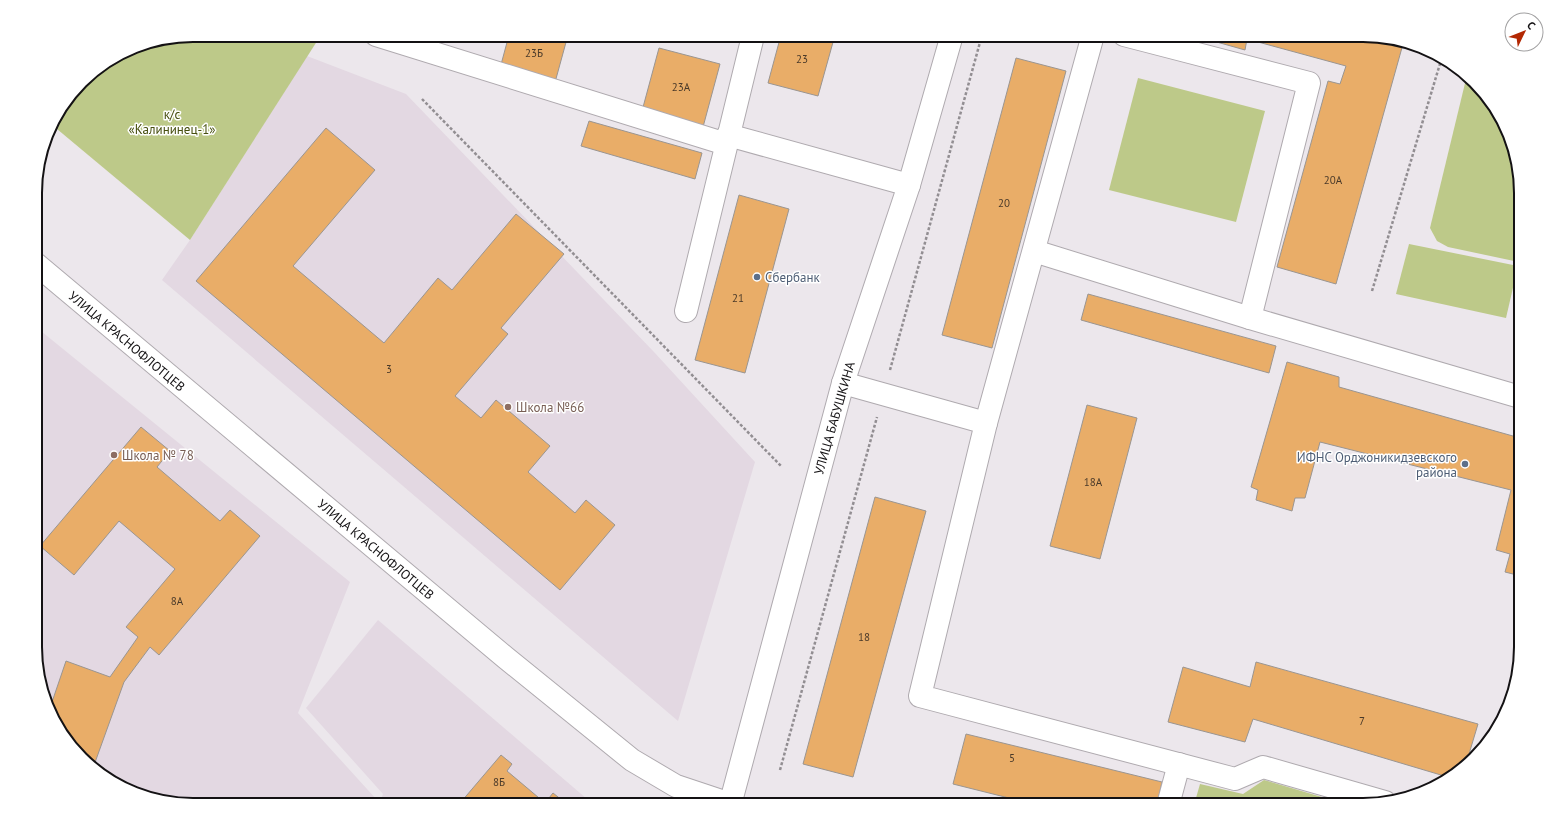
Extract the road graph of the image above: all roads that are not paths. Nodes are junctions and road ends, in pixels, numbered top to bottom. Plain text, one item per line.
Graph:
1 (400, 42) edge
2 (751, 42) edge
3 (950, 42) edge
4 (1091, 42) edge
5 (1151, 42) edge
6 (727, 139) junction
7 (910, 186) junction
8 (1034, 251) junction
9 (42, 269) edge
10 (686, 311) dead end
11 (1250, 318) junction
12 (843, 383) junction
13 (1514, 395) edge
14 (986, 423) junction
15 (1179, 764) junction
16 (711, 798) edge
17 (733, 798) edge
18 (1170, 798) edge
19 (1371, 798) edge

1 - 6 street
2 - 6 street
3 - 7 street, УЛИЦА БАБУШКИНА
4 - 8 street
5 - 11 street
6 - 7 street
6 - 10 street
7 - 12 street, УЛИЦА БАБУШКИНА
8 - 11 street
8 - 14 street
9 - 16 street, УЛИЦА КРАСНОФЛОТЦЕВ
11 - 13 street
12 - 14 street
12 - 17 street, УЛИЦА БАБУШКИНА
14 - 15 street
15 - 18 street
15 - 19 street

